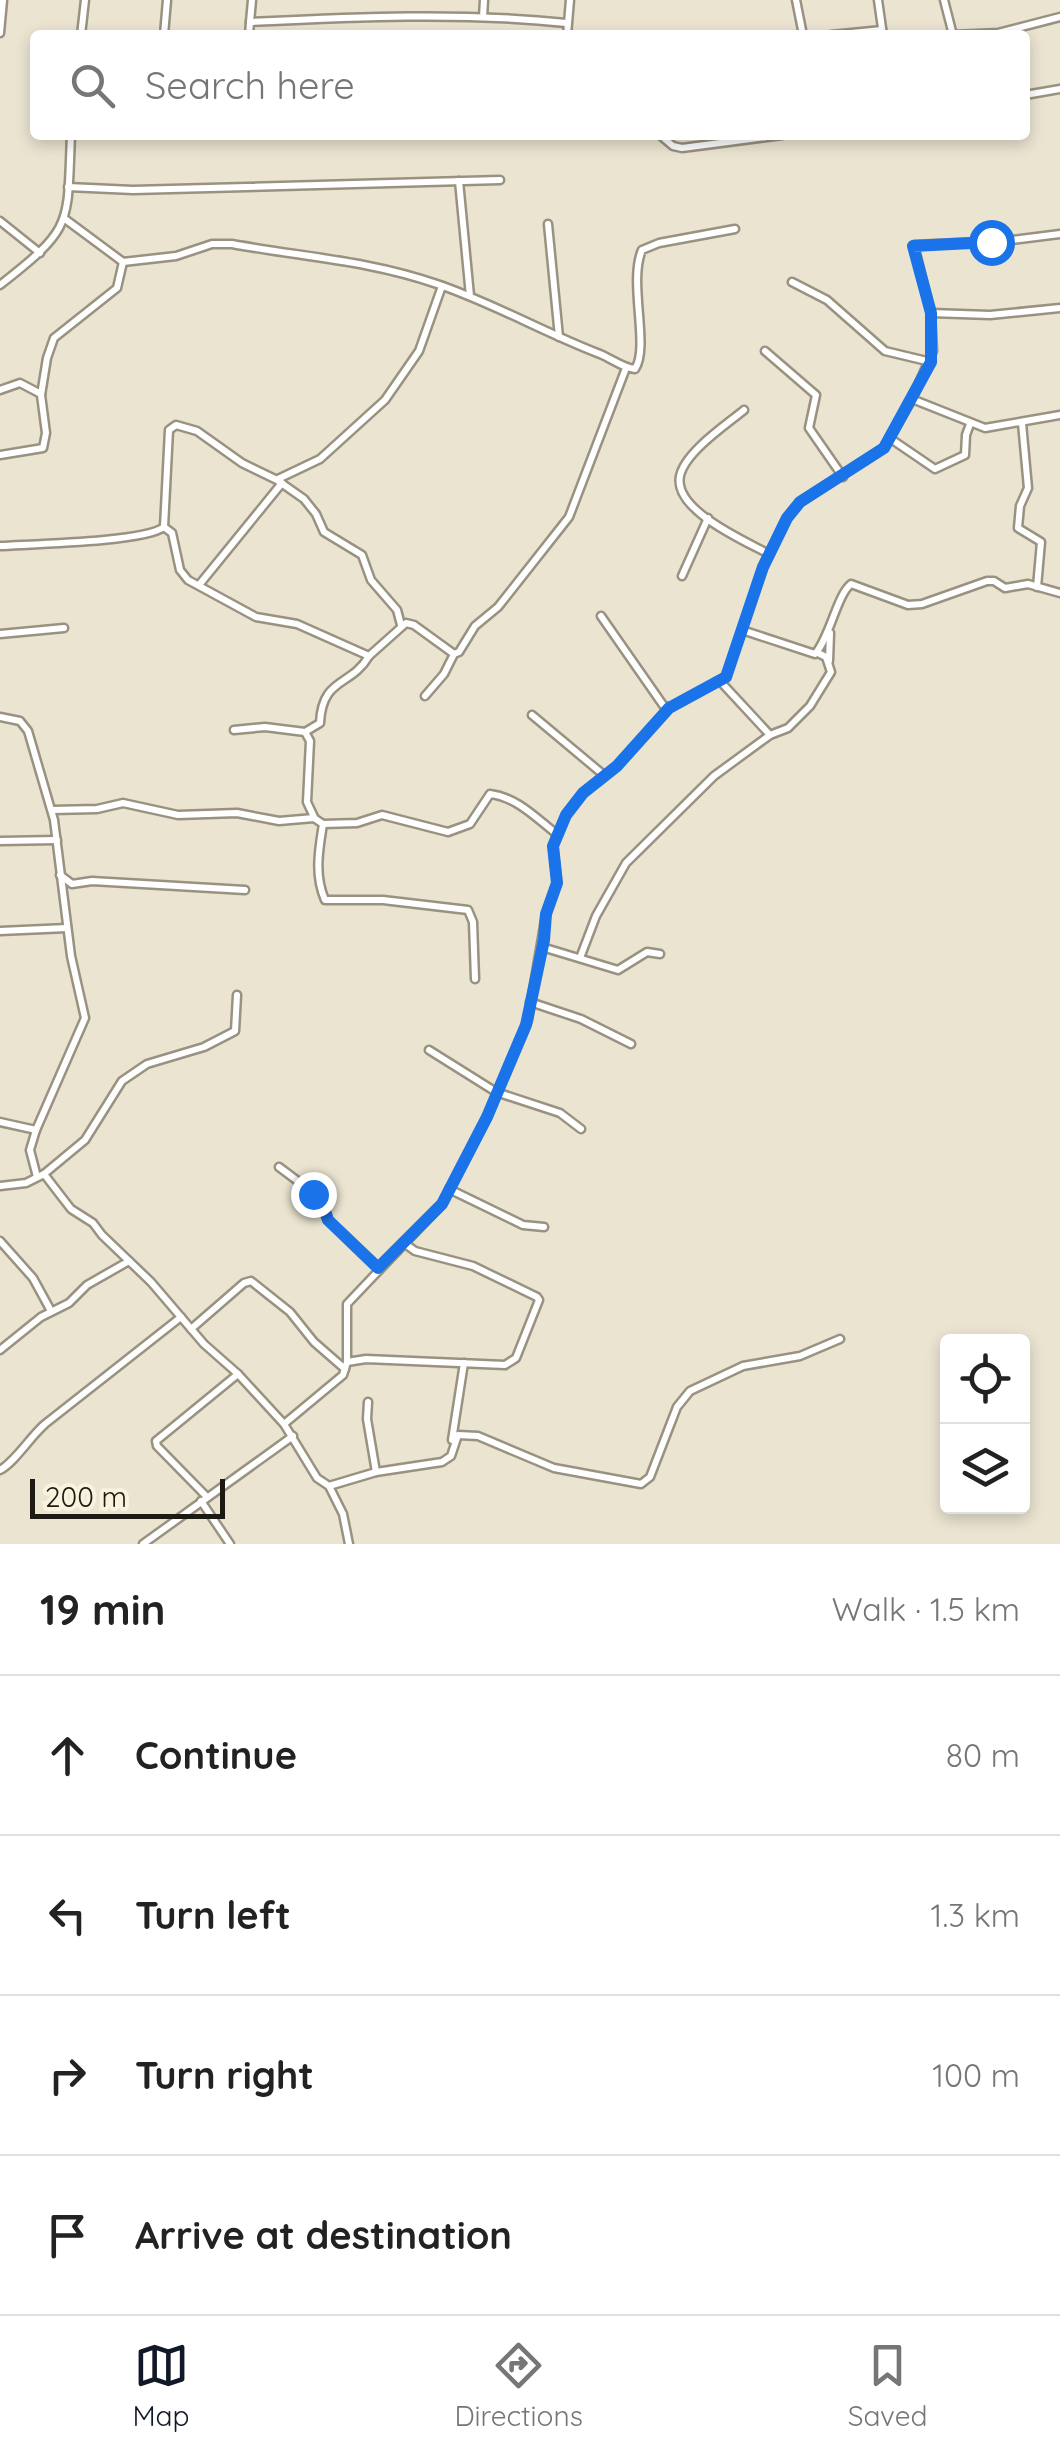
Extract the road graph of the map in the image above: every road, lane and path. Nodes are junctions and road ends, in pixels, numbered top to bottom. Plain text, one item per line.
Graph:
1 (2, 0) edge
2 (85, 0) edge
3 (167, 0) edge
4 (252, 0) edge
5 (484, 0) edge
6 (570, 0) edge
7 (796, 0) edge
8 (878, 0) edge
9 (944, 0) edge
10 (483, 16) junction
11 (1060, 17) edge
12 (250, 22) junction
13 (566, 22) junction
14 (82, 30) edge
15 (164, 30) edge
16 (249, 30) edge
17 (567, 30) edge
18 (802, 30) edge
19 (882, 30) edge
20 (952, 30) edge
21 (1010, 30) edge
22 (0, 34) edge
23 (1060, 89) edge
24 (1030, 93) edge
25 (71, 140) edge
26 (668, 140) edge
27 (744, 140) edge
28 (500, 180) dead end
29 (459, 181) junction
30 (68, 187) junction
31 (65, 219) junction
32 (0, 221) edge
33 (548, 224) dead end
34 (735, 229) dead end
35 (1060, 234) edge
36 (40, 253) junction
37 (123, 262) junction
38 (792, 282) dead end
39 (0, 285) edge
40 (442, 286) junction
41 (470, 296) junction
42 (1060, 308) edge
43 (931, 313) junction
44 (559, 338) junction
45 (765, 351) dead end
46 (931, 362) junction
47 (626, 368) junction
48 (0, 390) edge
49 (42, 395) junction
50 (912, 398) junction
51 (744, 410) dead end
52 (1060, 415) edge
53 (1022, 423) junction
54 (970, 424) junction
55 (891, 439) junction
56 (0, 455) edge
57 (843, 477) junction
58 (280, 481) junction
59 (708, 518) junction
60 (164, 526) junction
61 (0, 546) edge
62 (769, 554) junction
63 (682, 576) dead end
64 (200, 586) junction
65 (1036, 588) junction
66 (1060, 593) edge
67 (601, 616) dead end
68 (402, 626) junction
69 (830, 627) junction
70 (64, 628) dead end
71 (742, 630) junction
72 (0, 634) edge
73 (818, 653) junction
74 (454, 654) junction
75 (369, 656) junction
76 (829, 662) junction
77 (720, 681) junction
78 (425, 696) dead end
79 (669, 708) junction
80 (532, 715) dead end
81 (0, 717) edge
82 (234, 730) dead end
83 (306, 732) junction
84 (770, 735) junction
85 (605, 776) junction
86 (52, 810) junction
87 (314, 818) junction
88 (323, 824) junction
89 (558, 836) junction
90 (58, 840) junction
91 (0, 841) edge
92 (59, 874) junction
93 (245, 890) dead end
94 (67, 928) junction
95 (0, 932) edge
96 (542, 948) junction
97 (660, 954) dead end
98 (580, 958) junction
99 (475, 979) dead end
100 (237, 995) dead end
101 (530, 1002) junction
102 (631, 1044) dead end
103 (429, 1050) dead end
104 (496, 1092) junction
105 (0, 1122) edge
106 (581, 1128) dead end
107 (36, 1130) junction
108 (279, 1167) dead end
109 (40, 1176) junction
110 (0, 1186) edge
111 (450, 1190) junction
112 (544, 1227) dead end
113 (0, 1241) edge
114 (403, 1243) junction
115 (129, 1261) junction
116 (378, 1268) junction
117 (50, 1312) junction
118 (181, 1317) junction
119 (191, 1329) junction
120 (840, 1339) dead end
121 (0, 1350) edge
122 (464, 1363) junction
123 (346, 1366) junction
124 (238, 1374) junction
125 (368, 1402) dead end
126 (284, 1424) junction
127 (293, 1436) junction
128 (452, 1450) junction
129 (0, 1470) edge
130 (376, 1472) junction
131 (329, 1486) junction
132 (204, 1499) junction
133 (143, 1544) edge
134 (230, 1544) edge
135 (348, 1544) edge

1 - 22 street
2 - 14 street
3 - 15 street
4 - 12 street
5 - 10 street
6 - 13 street
7 - 18 street
8 - 19 street
9 - 20 street
10 - 12 street
10 - 13 street
11 - 21 street
12 - 16 street
13 - 17 street
23 - 24 street
25 - 30 street
26 - 27 street
28 - 29 street
29 - 30 street
29 - 41 street
30 - 31 street
31 - 36 street
31 - 37 street
32 - 36 street
33 - 44 street
34 - 47 street
35 - 43 street
36 - 39 street
37 - 40 street
37 - 49 street
38 - 46 street
40 - 41 street
40 - 58 street
41 - 44 street
42 - 43 street
43 - 46 street
44 - 47 street
45 - 57 street
46 - 50 street
47 - 74 street
48 - 49 street
49 - 56 street
50 - 54 street
50 - 55 street
51 - 59 street
52 - 53 street
53 - 54 street
53 - 65 street
54 - 55 street
55 - 57 street
57 - 62 street
58 - 60 street
58 - 64 street
58 - 68 street
59 - 62 street
59 - 63 street
60 - 61 street
60 - 64 street
62 - 71 street
64 - 75 street
65 - 66 street
65 - 69 street
67 - 79 street
68 - 74 street
68 - 75 street
69 - 73 street
69 - 76 street
70 - 72 street
71 - 73 street
71 - 77 street
73 - 76 street
74 - 78 street
75 - 83 street
76 - 84 street
77 - 79 street
77 - 84 street
79 - 85 street
80 - 85 street
81 - 86 street
82 - 83 street
83 - 87 street
84 - 98 street
85 - 89 street
86 - 87 street
86 - 90 street
87 - 88 street
88 - 89 street
88 - 99 street
89 - 96 street
90 - 91 street
90 - 92 street
92 - 93 street
92 - 94 street
94 - 95 street
94 - 107 street
96 - 98 street
96 - 101 street
97 - 98 street
100 - 109 street
101 - 102 street
101 - 104 street
103 - 104 street
104 - 106 street
104 - 111 street
105 - 107 street
107 - 109 street
108 - 116 street
109 - 110 street
109 - 115 street
111 - 112 street
111 - 114 street
113 - 117 street
114 - 116 street
114 - 122 street
115 - 117 street
115 - 118 street
116 - 123 street
117 - 121 street
118 - 119 street
118 - 129 street
119 - 123 street
119 - 124 street
120 - 128 street
122 - 123 street
122 - 128 street
123 - 126 street
124 - 126 street
124 - 132 street
125 - 130 street
126 - 127 street
127 - 131 street
127 - 132 street
128 - 130 street
130 - 131 street
131 - 135 street
132 - 133 street
132 - 134 street

